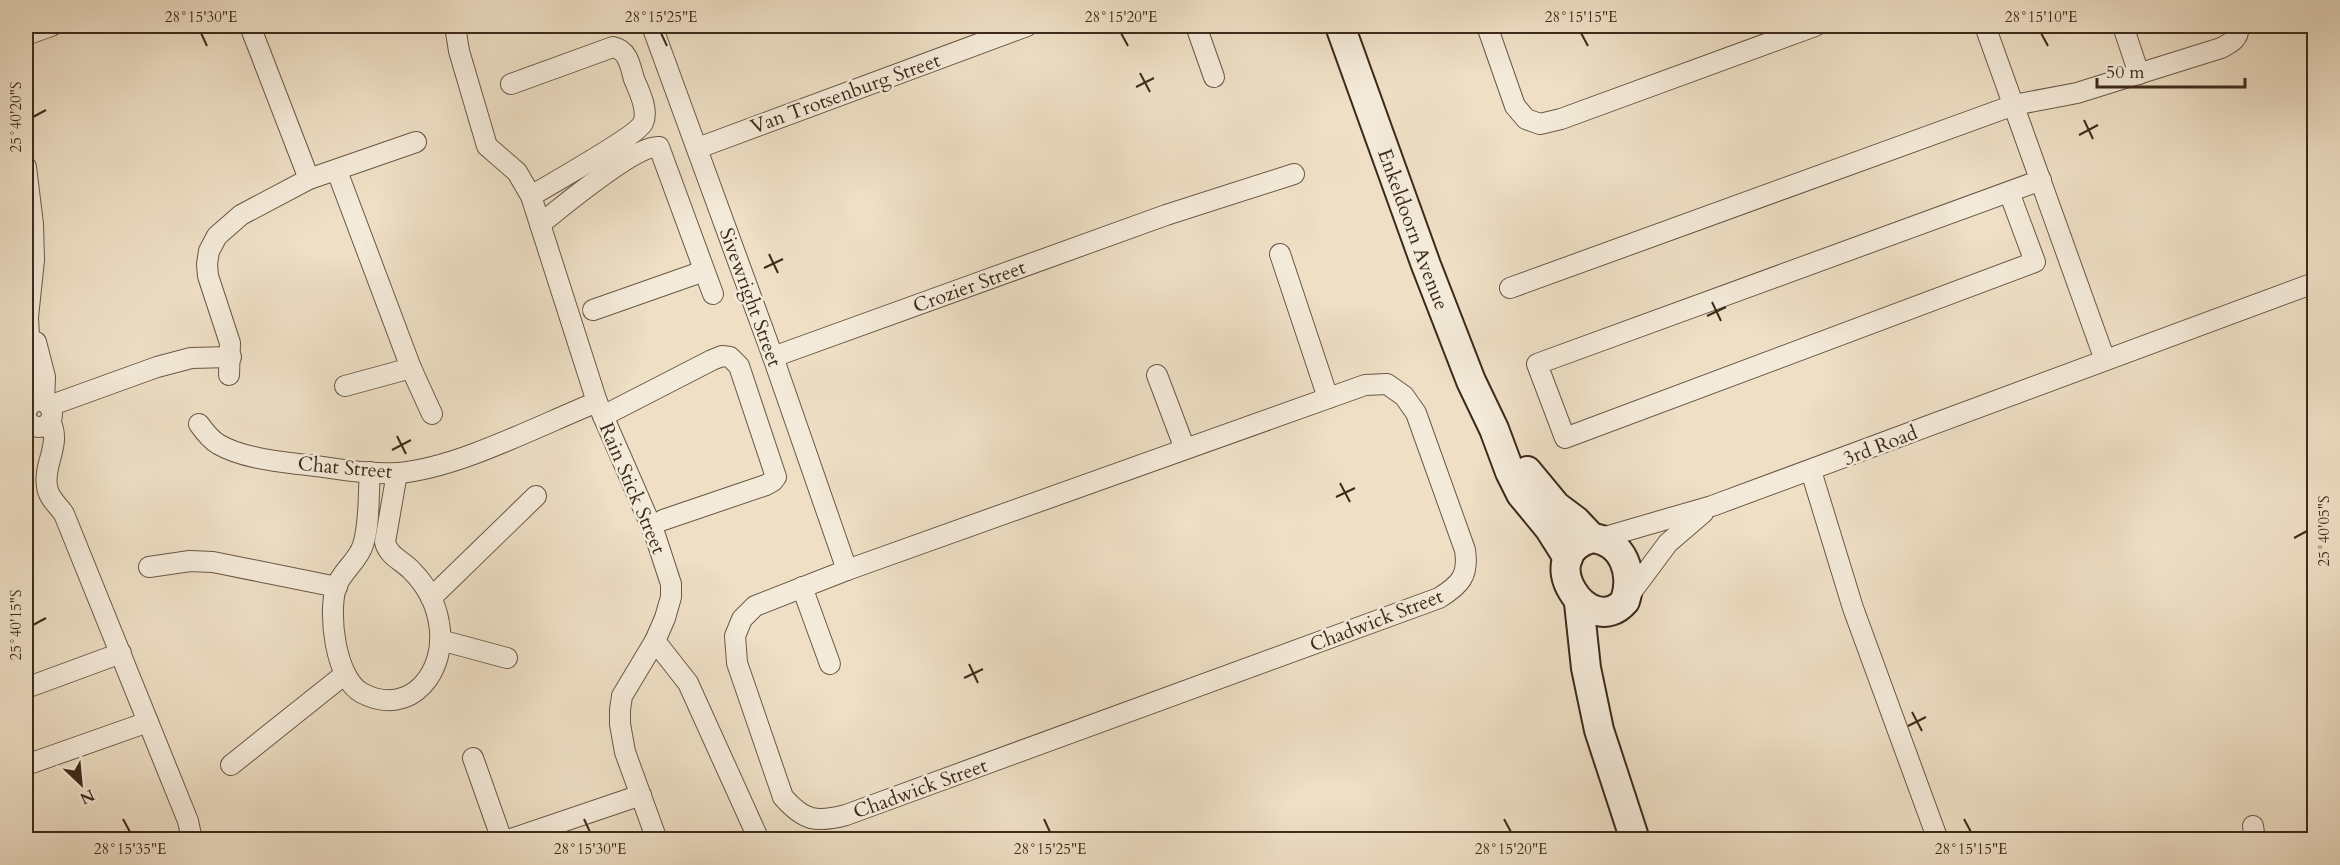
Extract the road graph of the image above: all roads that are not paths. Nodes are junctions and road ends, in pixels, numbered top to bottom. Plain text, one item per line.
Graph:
1 (51, 26) edge
2 (250, 26) edge
3 (455, 26) edge
4 (652, 26) edge
5 (1027, 26) edge
6 (1196, 26) edge
7 (1340, 26) edge
8 (1487, 26) edge
9 (1815, 26) edge
10 (1985, 26) edge
11 (2123, 26) edge
12 (2238, 26) edge
13 (26, 35) edge
14 (2139, 74) junction
15 (1214, 77) dead end
16 (511, 84) dead end
17 (2014, 105) junction
18 (417, 142) dead end
19 (698, 147) junction
20 (26, 167) edge
21 (337, 171) junction
22 (1294, 174) dead end
23 (309, 179) junction
24 (2040, 180) junction
25 (2009, 192) junction
26 (531, 196) junction
27 (540, 224) junction
28 (1280, 254) dead end
29 (704, 271) junction
30 (2314, 283) edge
31 (1510, 288) dead end
32 (713, 294) dead end
33 (593, 310) dead end
34 (773, 357) junction
35 (2104, 360) junction
36 (411, 368) junction
37 (1157, 375) dead end
38 (345, 386) dead end
39 (1328, 398) junction
40 (600, 409) junction
41 (37, 413) edge
42 (432, 414) dead end
43 (199, 424) dead end
44 (1494, 429) junction
45 (1185, 449) junction
46 (1811, 471) junction
47 (370, 472) junction
48 (397, 473) junction
49 (536, 496) dead end
50 (368, 501) junction
51 (392, 503) junction
52 (1712, 506) junction
53 (663, 520) dead end
54 (1595, 539) junction
55 (1568, 558) junction
56 (149, 567) dead end
57 (847, 570) junction
58 (337, 587) junction
59 (802, 587) junction
60 (431, 598) junction
61 (1580, 603) junction
62 (1619, 605) junction
63 (440, 640) junction
64 (656, 642) junction
65 (120, 653) junction
66 (507, 658) dead end
67 (830, 664) dead end
68 (1587, 668) junction
69 (345, 674) junction
70 (26, 688) edge
71 (148, 722) junction
72 (473, 758) dead end
73 (26, 765) edge
74 (231, 765) dead end
75 (641, 795) junction
76 (192, 840) edge
77 (502, 840) edge
78 (508, 840) edge
79 (657, 840) edge
80 (759, 840) edge
81 (1635, 840) edge
82 (1938, 840) edge

1 - 13 street
2 - 23 street
3 - 26 street, Rain Stick Street
4 - 19 street, Sivewright Street
5 - 19 street, Van Trotsenburg Street
6 - 15 street
7 - 44 street, Enkeldoorn Avenue
8 - 9 street
10 - 17 street
11 - 14 street
12 - 14 street
14 - 17 street
16 - 26 street
17 - 24 street
17 - 31 street
18 - 21 street
19 - 34 street, Sivewright Street
20 - 41 street
21 - 23 street
21 - 36 street
22 - 34 street, Crozier Street
23 - 41 street
24 - 25 street
24 - 35 street
25 - 25 street
26 - 27 street, Rain Stick Street
27 - 29 street
27 - 40 street, Rain Stick Street
28 - 39 street
29 - 32 street
29 - 33 street
30 - 35 street, 3rd Road
34 - 57 street, Sivewright Street
35 - 46 street, 3rd Road
36 - 38 street
36 - 42 street
37 - 45 street
39 - 45 street, Chadwick Street
39 - 59 street, Chadwick Street
40 - 48 street, Chat Street
40 - 53 street, Chat Street
40 - 64 street, Rain Stick Street
41 - 65 street
43 - 47 street, Chat Street
44 - 54 street, Enkeldoorn Avenue
44 - 55 street, Enkeldoorn Avenue
45 - 57 street, Chadwick Street
46 - 52 street, 3rd Road
46 - 82 street
47 - 48 street, Chat Street
47 - 50 street
48 - 51 street
49 - 60 street
50 - 51 street
50 - 58 street
51 - 60 street
52 - 54 street, 3rd Road
52 - 62 street
54 - 55 street
54 - 62 street, Enkeldoorn Avenue
55 - 61 street, Enkeldoorn Avenue
56 - 58 street
57 - 59 street, Chadwick Street
58 - 69 street
59 - 67 street
60 - 63 street
61 - 62 street
61 - 68 street, Enkeldoorn Avenue
62 - 68 street, Enkeldoorn Avenue
63 - 66 street
63 - 69 street
64 - 75 street, Rain Stick Street
64 - 80 street
65 - 70 street
65 - 71 street
68 - 81 street, Enkeldoorn Avenue
69 - 74 street
71 - 73 street
71 - 76 street
72 - 77 street
75 - 78 street
75 - 79 street, Rain Stick Street

